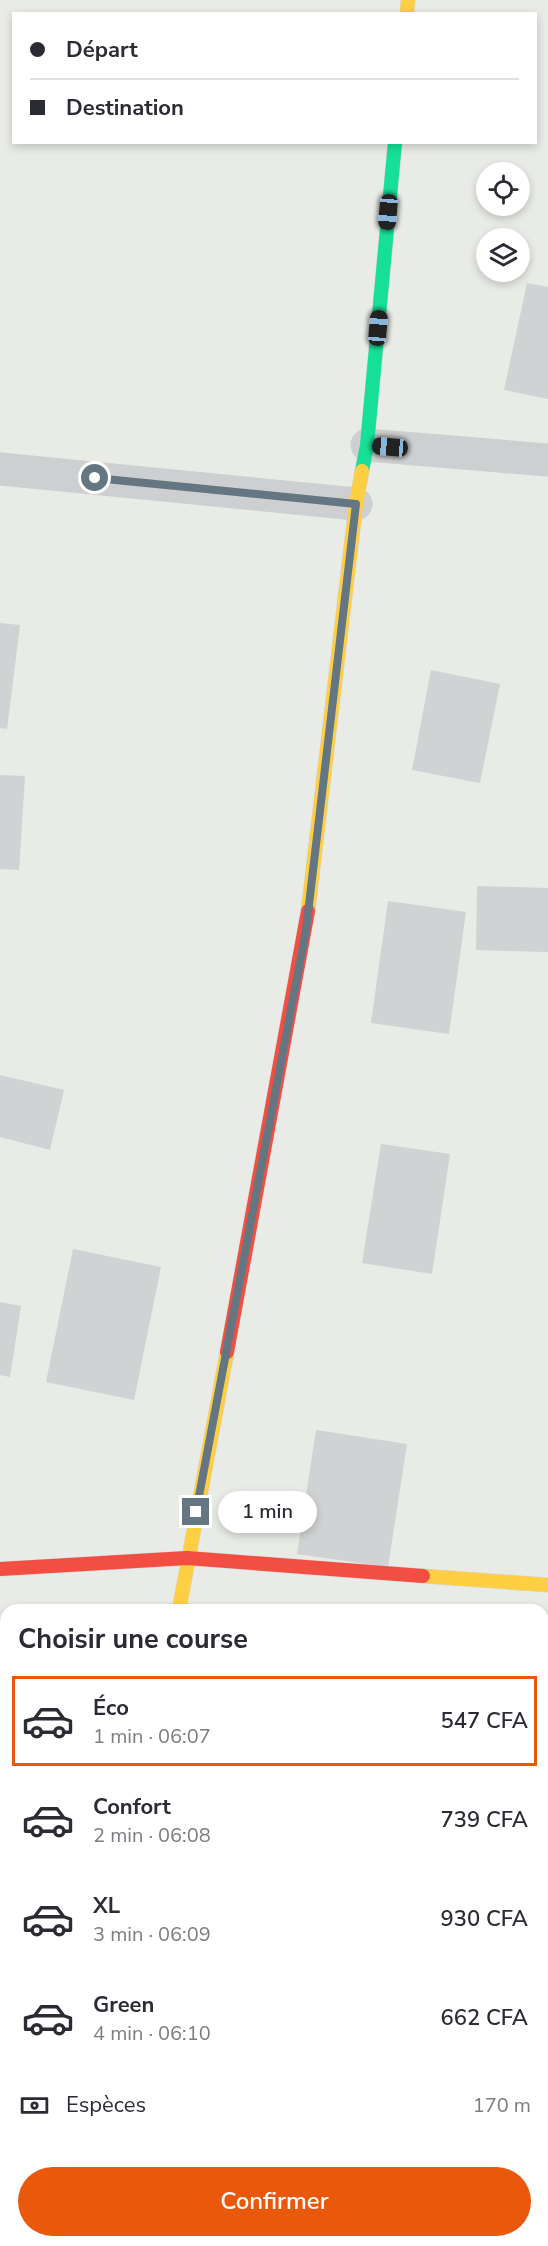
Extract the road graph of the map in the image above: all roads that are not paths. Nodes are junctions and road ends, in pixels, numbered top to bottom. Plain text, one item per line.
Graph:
1 (395, 144) edge
2 (367, 445) junction
3 (548, 460) edge
4 (0, 469) edge
5 (356, 504) junction
6 (187, 1558) junction
7 (0, 1569) edge
8 (548, 1585) edge
9 (179, 1604) edge

1 - 2 main road
2 - 3 street
2 - 5 main road
4 - 5 street
5 - 6 main road
6 - 7 main road
6 - 8 main road
6 - 9 main road

